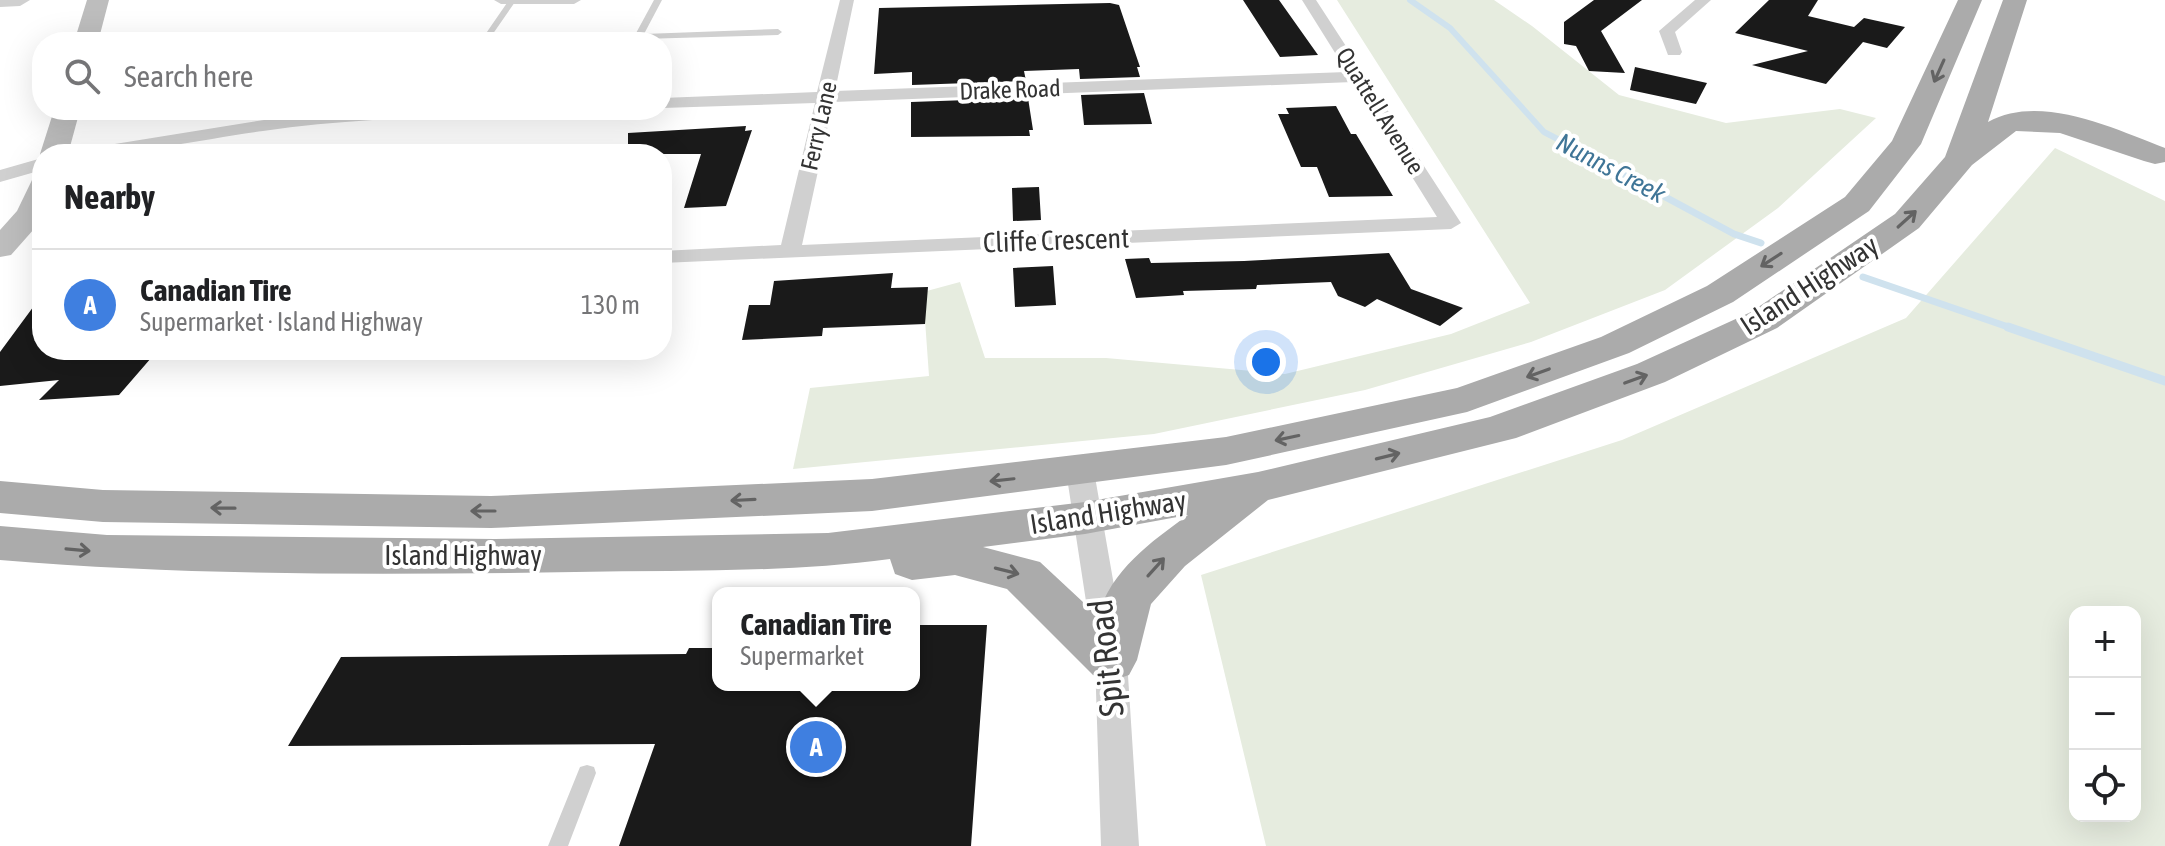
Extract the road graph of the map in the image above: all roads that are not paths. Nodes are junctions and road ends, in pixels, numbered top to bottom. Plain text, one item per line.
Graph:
1 (20, 0) edge
2 (98, 0) edge
3 (121, 0) edge
4 (574, 0) edge
5 (658, 0) edge
6 (847, 0) edge
7 (1309, 0) edge
8 (1704, 0) edge
9 (1970, 0) edge
10 (2015, 0) edge
11 (0, 1) edge
12 (506, 1) edge
13 (89, 32) edge
14 (112, 32) edge
15 (489, 32) edge
16 (641, 32) edge
17 (778, 32) dead end
18 (672, 37) edge
19 (1674, 52) dead end
20 (1358, 77) junction
21 (2010, 84) junction
22 (825, 97) junction
23 (672, 103) edge
24 (64, 120) edge
25 (87, 120) edge
26 (313, 120) edge
27 (57, 144) edge
28 (81, 144) edge
29 (150, 144) edge
30 (2160, 158) edge
31 (1960, 160) junction
32 (32, 167) edge
33 (0, 176) edge
34 (32, 211) edge
35 (1451, 223) joint
36 (32, 241) edge
37 (0, 248) edge
38 (790, 251) junction
39 (672, 257) edge
40 (0, 275) edge
41 (1080, 471) junction
42 (1258, 487) junction
43 (0, 497) edge
44 (1085, 518) junction
45 (0, 543) edge
46 (345, 555) junction
47 (1111, 660) junction
48 (587, 773) dead end
49 (558, 846) edge
50 (1120, 846) edge

1 - 11 street
2 - 13 main road
3 - 14 main road
4 - 12 street
5 - 16 lane
6 - 22 street, Ferry Lane
7 - 20 street, Quattell Avenue
8 - 19 street
9 -> 41 main road, Island Highway
10 - 21 main road, Island Highway
12 - 15 lane
17 - 18 lane
20 - 22 street, Drake Road
20 - 35 street, Quattell Avenue
21 - 30 main road
21 - 31 main road, Island Highway
22 - 23 street, Drake Road
22 - 38 street, Ferry Lane
24 - 27 main road
25 - 28 main road
26 - 29 street
30 - 31 main road
42 -> 31 main road, Island Highway
32 - 33 street
34 - 37 main road
35 - 38 street, Cliffe Crescent
36 - 40 main road
38 - 39 street, Cliffe Crescent
41 -> 43 main road, Island Highway
41 - 44 street, Spit Road
42 - 44 main road, Island Highway
47 -> 42 main road
44 - 46 main road, Island Highway
44 - 47 street, Spit Road
45 -> 46 main road, Island Highway
46 -> 47 main road
47 - 50 street, Spit Road
48 - 49 lane

